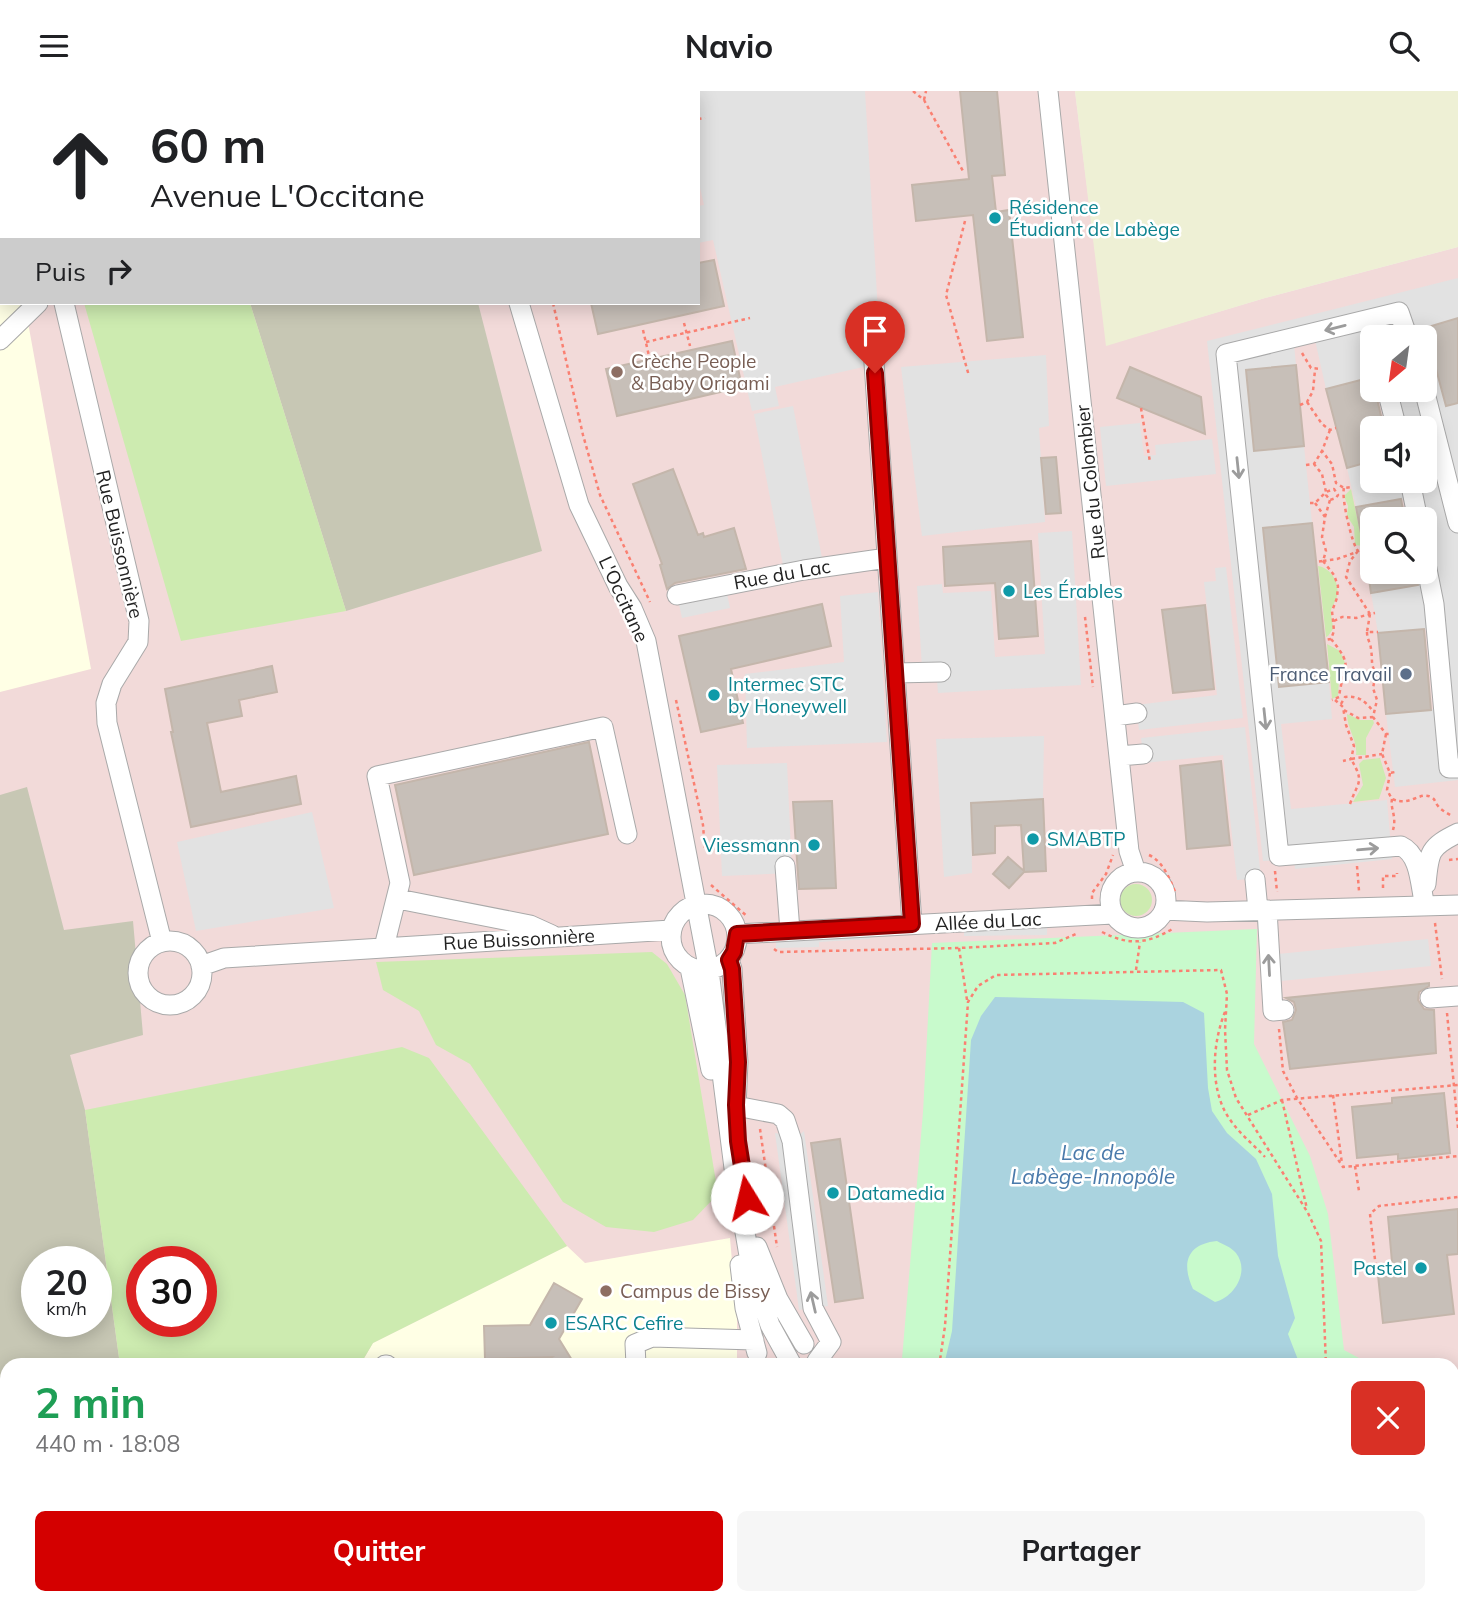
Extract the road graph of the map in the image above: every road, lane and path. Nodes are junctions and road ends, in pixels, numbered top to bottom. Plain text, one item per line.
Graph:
1 (913, 91) edge
2 (926, 91) edge
3 (1048, 91) edge
4 (924, 100) junction
5 (705, 118) dead end
6 (700, 119) edge
7 (963, 171) dead end
8 (965, 221) dead end
9 (36, 305) edge
10 (64, 305) edge
11 (520, 305) edge
12 (750, 318) dead end
13 (684, 323) dead end
14 (1376, 325) edge
15 (1404, 325) edge
16 (643, 330) dead end
17 (1360, 330) edge
18 (687, 333) junction
19 (1300, 336) junction
20 (0, 340) edge
21 (646, 342) junction
22 (690, 346) dead end
23 (873, 348) dead end
24 (649, 356) dead end
25 (1321, 369) dead end
26 (1315, 370) junction
27 (969, 376) dead end
28 (1307, 402) junction
29 (1428, 403) edge
30 (1300, 405) dead end
31 (1141, 408) dead end
32 (1336, 428) dead end
33 (1330, 430) junction
34 (1322, 451) junction
35 (1150, 462) dead end
36 (1314, 464) junction
37 (1306, 465) dead end
38 (1336, 483) junction
39 (1352, 487) dead end
40 (1334, 488) junction
41 (1344, 488) junction
42 (1326, 492) junction
43 (1336, 498) junction
44 (1343, 499) junction
45 (1330, 500) junction
46 (1325, 517) junction
47 (1458, 523) edge
48 (1358, 551) junction
49 (887, 558) junction
50 (1323, 561) junction
51 (1317, 562) dead end
52 (1430, 584) edge
53 (677, 595) dead end
54 (1375, 613) dead end
55 (1370, 614) junction
56 (1334, 621) junction
57 (1367, 632) junction
58 (1378, 632) dead end
59 (1331, 639) junction
60 (1325, 640) dead end
61 (942, 672) dead end
62 (1382, 672) dead end
63 (895, 673) junction
64 (1376, 673) junction
65 (1344, 675) junction
66 (1341, 703) junction
67 (1344, 710) junction
68 (1373, 712) junction
69 (1137, 713) dead end
70 (1115, 716) junction
71 (1373, 717) junction
72 (1386, 734) junction
73 (1392, 734) dead end
74 (1143, 754) dead end
75 (1382, 754) junction
76 (1119, 756) junction
77 (1351, 759) junction
78 (1343, 761) dead end
79 (1458, 768) edge
80 (1392, 799) junction
81 (1350, 804) dead end
82 (1458, 823) edge
83 (1458, 833) edge
84 (627, 834) dead end
85 (1392, 837) dead end
86 (1357, 863) dead end
87 (785, 866) dead end
88 (1136, 872) junction
89 (1397, 873) dead end
90 (1255, 879) dead end
91 (1391, 891) dead end
92 (1359, 893) dead end
93 (398, 899) junction
94 (696, 905) junction
95 (1458, 905) edge
96 (1429, 909) junction
97 (1164, 910) junction
98 (1263, 910) junction
99 (1113, 914) junction
100 (912, 924) junction
101 (1097, 929) dead end
102 (671, 930) junction
103 (790, 931) junction
104 (1085, 931) dead end
105 (737, 934) junction
106 (556, 937) junction
107 (162, 942) junction
108 (384, 947) junction
109 (772, 948) dead end
110 (959, 948) junction
111 (729, 960) junction
112 (201, 965) junction
113 (699, 969) junction
114 (1136, 971) junction
115 (1444, 997) edge
116 (968, 1003) junction
117 (1226, 1009) junction
118 (1283, 1010) dead end
119 (716, 1017) junction
120 (1270, 1027) dead end
121 (738, 1062) junction
122 (1456, 1086) edge
123 (1333, 1095) junction
124 (1297, 1098) junction
125 (1282, 1100) junction
126 (736, 1105) junction
127 (758, 1111) junction
128 (1247, 1115) junction
129 (1458, 1128) edge
130 (1458, 1156) edge
131 (1265, 1157) dead end
132 (1355, 1166) junction
133 (1343, 1167) junction
134 (1359, 1191) dead end
135 (1458, 1197) edge
136 (747, 1198) junction
137 (1308, 1213) junction
138 (745, 1227) junction
139 (777, 1252) dead end
140 (1401, 1266) dead end
141 (777, 1337) junction
142 (804, 1344) junction
143 (754, 1353) edge
144 (636, 1358) edge
145 (788, 1358) edge
146 (815, 1358) edge
147 (820, 1358) edge
148 (940, 1358) edge
149 (1326, 1358) edge

1 - 4 path
2 - 4 path
3 - 70 street, Rue du Colombier
4 - 7 path
5 - 6 path
8 - 27 path
9 - 20 street
10 - 107 street, Rue Buissonnière
11 - 94 street, L'Occitane
12 - 18 path
13 - 18 path
14 - 15 street
16 - 21 path
17 -> 19 street
18 - 21 path
18 - 22 path
19 - 26 path
19 -> 96 street
21 - 24 path
23 - 49 street
25 - 26 path
26 - 28 path
28 - 30 path
28 - 33 path
29 - 47 street
31 - 35 path
32 - 33 path
33 - 34 path
34 - 36 path
34 - 38 path
36 - 37 path
36 - 42 path
38 - 40 path
38 - 41 path
39 - 41 path
40 - 42 path
40 - 43 path
41 - 44 path
42 - 45 path
42 - 46 path
43 - 44 path
43 - 45 path
44 - 48 path
45 - 46 path
46 - 50 path
48 - 50 path
48 - 55 path
49 - 53 street, Rue du Lac
49 - 63 street
50 - 51 path
50 - 56 path
52 - 79 street
54 - 55 path
55 - 56 path
55 - 57 path
56 - 59 path
57 - 58 path
57 - 64 path
59 - 60 path
59 - 65 path
61 - 63 street
62 - 64 path
63 - 100 street
64 - 65 path
64 - 68 path
65 - 66 path
66 - 67 path
66 - 68 path
67 - 71 path
67 - 77 path
68 - 71 path
69 - 70 street
70 - 76 street, Rue du Colombier
71 - 72 path
72 - 73 path
72 - 75 path
74 - 76 street
75 - 77 path
75 - 80 path
76 - 88 street, Rue du Colombier
77 - 78 path
77 - 81 path
80 - 82 path
80 - 85 path
83 - 96 street
84 - 93 street
86 - 92 path
87 - 103 street
88 - 97 street
88 - 99 street
89 - 91 path
90 - 98 street
93 - 106 street
93 - 108 street
94 - 102 street
94 - 105 street
94 - 113 street, L'Occitane
95 - 96 street
96 - 98 street
96 - 115 path
97 - 98 street
97 - 99 street, Allée du Lac
118 -> 98 street
99 - 100 street, Allée du Lac
100 - 103 street, Allée du Lac
101 - 114 path
102 - 106 street, Rue Buissonnière
102 - 113 street
103 - 105 street, Allée du Lac
104 - 110 path
105 - 111 street
106 - 108 street, Rue Buissonnière
107 - 112 street
107 - 112 street
108 - 112 street, Rue Buissonnière
109 - 110 path
110 - 116 path
111 - 113 street
111 - 121 street
113 - 119 street
113 - 143 street
114 - 116 path
114 - 117 path
115 - 122 path
116 - 148 path
117 - 128 path
117 - 131 path
119 - 121 street
119 - 138 street
120 - 124 path
121 - 126 street
122 - 123 path
122 - 129 path
123 - 124 path
123 - 133 path
124 - 125 path
124 - 133 path
125 - 128 path
125 - 137 path
126 - 127 street
126 - 136 street
127 - 139 path
147 -> 127 street
128 - 137 path
130 - 132 path
132 - 133 path
132 - 134 path
135 - 140 path
136 - 138 street
136 - 142 street
137 - 149 path
138 - 141 street
141 - 142 street
141 - 143 street
141 - 145 street
142 - 146 street
143 - 144 street

